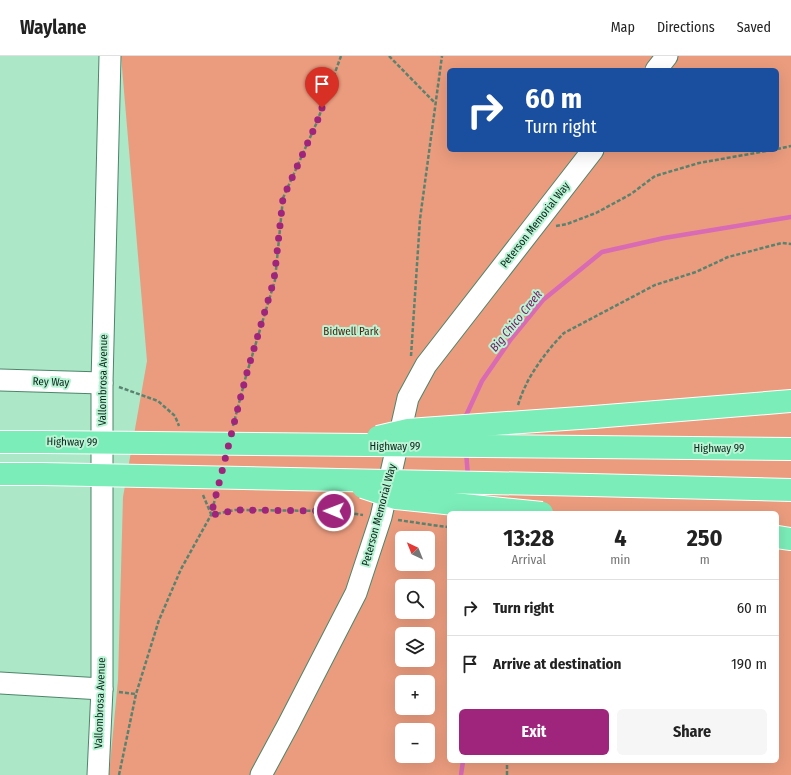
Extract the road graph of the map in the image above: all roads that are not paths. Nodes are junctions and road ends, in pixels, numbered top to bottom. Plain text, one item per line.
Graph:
1 (110, 56) edge
2 (667, 56) edge
3 (658, 68) edge
4 (591, 152) edge
5 (0, 380) edge
6 (102, 383) junction
7 (791, 401) edge
8 (0, 442) edge
9 (334, 446) junction
10 (791, 449) edge
11 (0, 474) edge
12 (341, 480) junction
13 (791, 490) edge
14 (523, 511) edge
15 (779, 537) edge
16 (791, 539) edge
17 (0, 683) edge
18 (102, 689) junction
19 (98, 775) edge
20 (261, 775) edge

1 - 6 street, Vallombrosa Avenue
2 - 3 street
4 - 20 street, Peterson Memorial Way
5 - 6 street, Rey Way
6 - 18 street, Vallombrosa Avenue
7 - 9 highway, bridge
8 - 9 highway, Highway 99, bridge
9 - 10 highway, Highway 99, bridge
11 - 12 highway, bridge
12 - 13 highway, bridge
12 - 14 highway, bridge
15 - 16 highway
17 - 18 street
18 - 19 street, Vallombrosa Avenue

